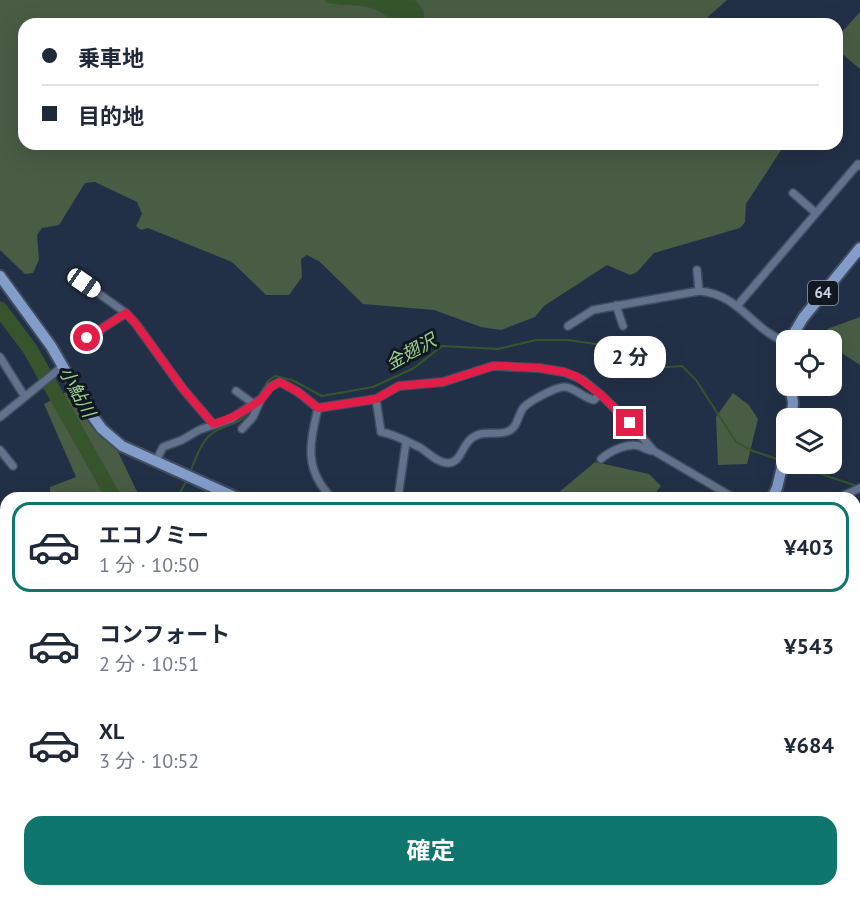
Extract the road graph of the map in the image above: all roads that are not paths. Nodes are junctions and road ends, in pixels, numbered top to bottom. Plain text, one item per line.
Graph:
1 (860, 166) edge
2 (793, 193) dead end
3 (816, 213) junction
4 (860, 248) edge
5 (697, 270) dead end
6 (0, 276) edge
7 (84, 283) dead end
8 (699, 291) junction
9 (616, 305) junction
10 (737, 306) junction
11 (126, 313) junction
12 (568, 326) dead end
13 (623, 326) dead end
14 (796, 330) edge
15 (776, 337) edge
16 (87, 338) dead end
17 (0, 357) edge
18 (63, 366) junction
19 (236, 391) dead end
20 (600, 394) junction
21 (27, 396) junction
22 (261, 399) junction
23 (376, 399) junction
24 (254, 404) junction
25 (318, 408) junction
26 (0, 417) edge
27 (213, 424) junction
28 (242, 429) dead end
29 (406, 442) junction
30 (0, 450) edge
31 (654, 451) junction
32 (601, 459) dead end
33 (156, 461) junction
34 (13, 466) dead end
35 (780, 474) edge
36 (224, 492) edge
37 (327, 492) edge
38 (399, 492) edge
39 (724, 492) edge
40 (776, 492) edge

1 - 3 street
2 - 3 street
3 - 10 street
4 - 14 main road, 64
5 - 8 street
6 - 18 main road
7 - 11 street
8 - 9 street
8 - 10 street
9 - 12 street
9 - 13 street
10 - 15 street
11 - 16 street
11 - 27 street
17 - 21 street
18 - 21 street
18 - 33 main road
19 - 24 street
20 - 23 street
20 - 29 street
20 - 31 street
21 - 26 street
22 - 24 street
22 - 25 street
22 - 28 street
23 - 25 street
23 - 29 street
24 - 27 street
25 - 37 street
27 - 33 street
29 - 38 street
30 - 34 street
31 - 32 street
31 - 39 street
33 - 36 main road
35 - 40 main road

